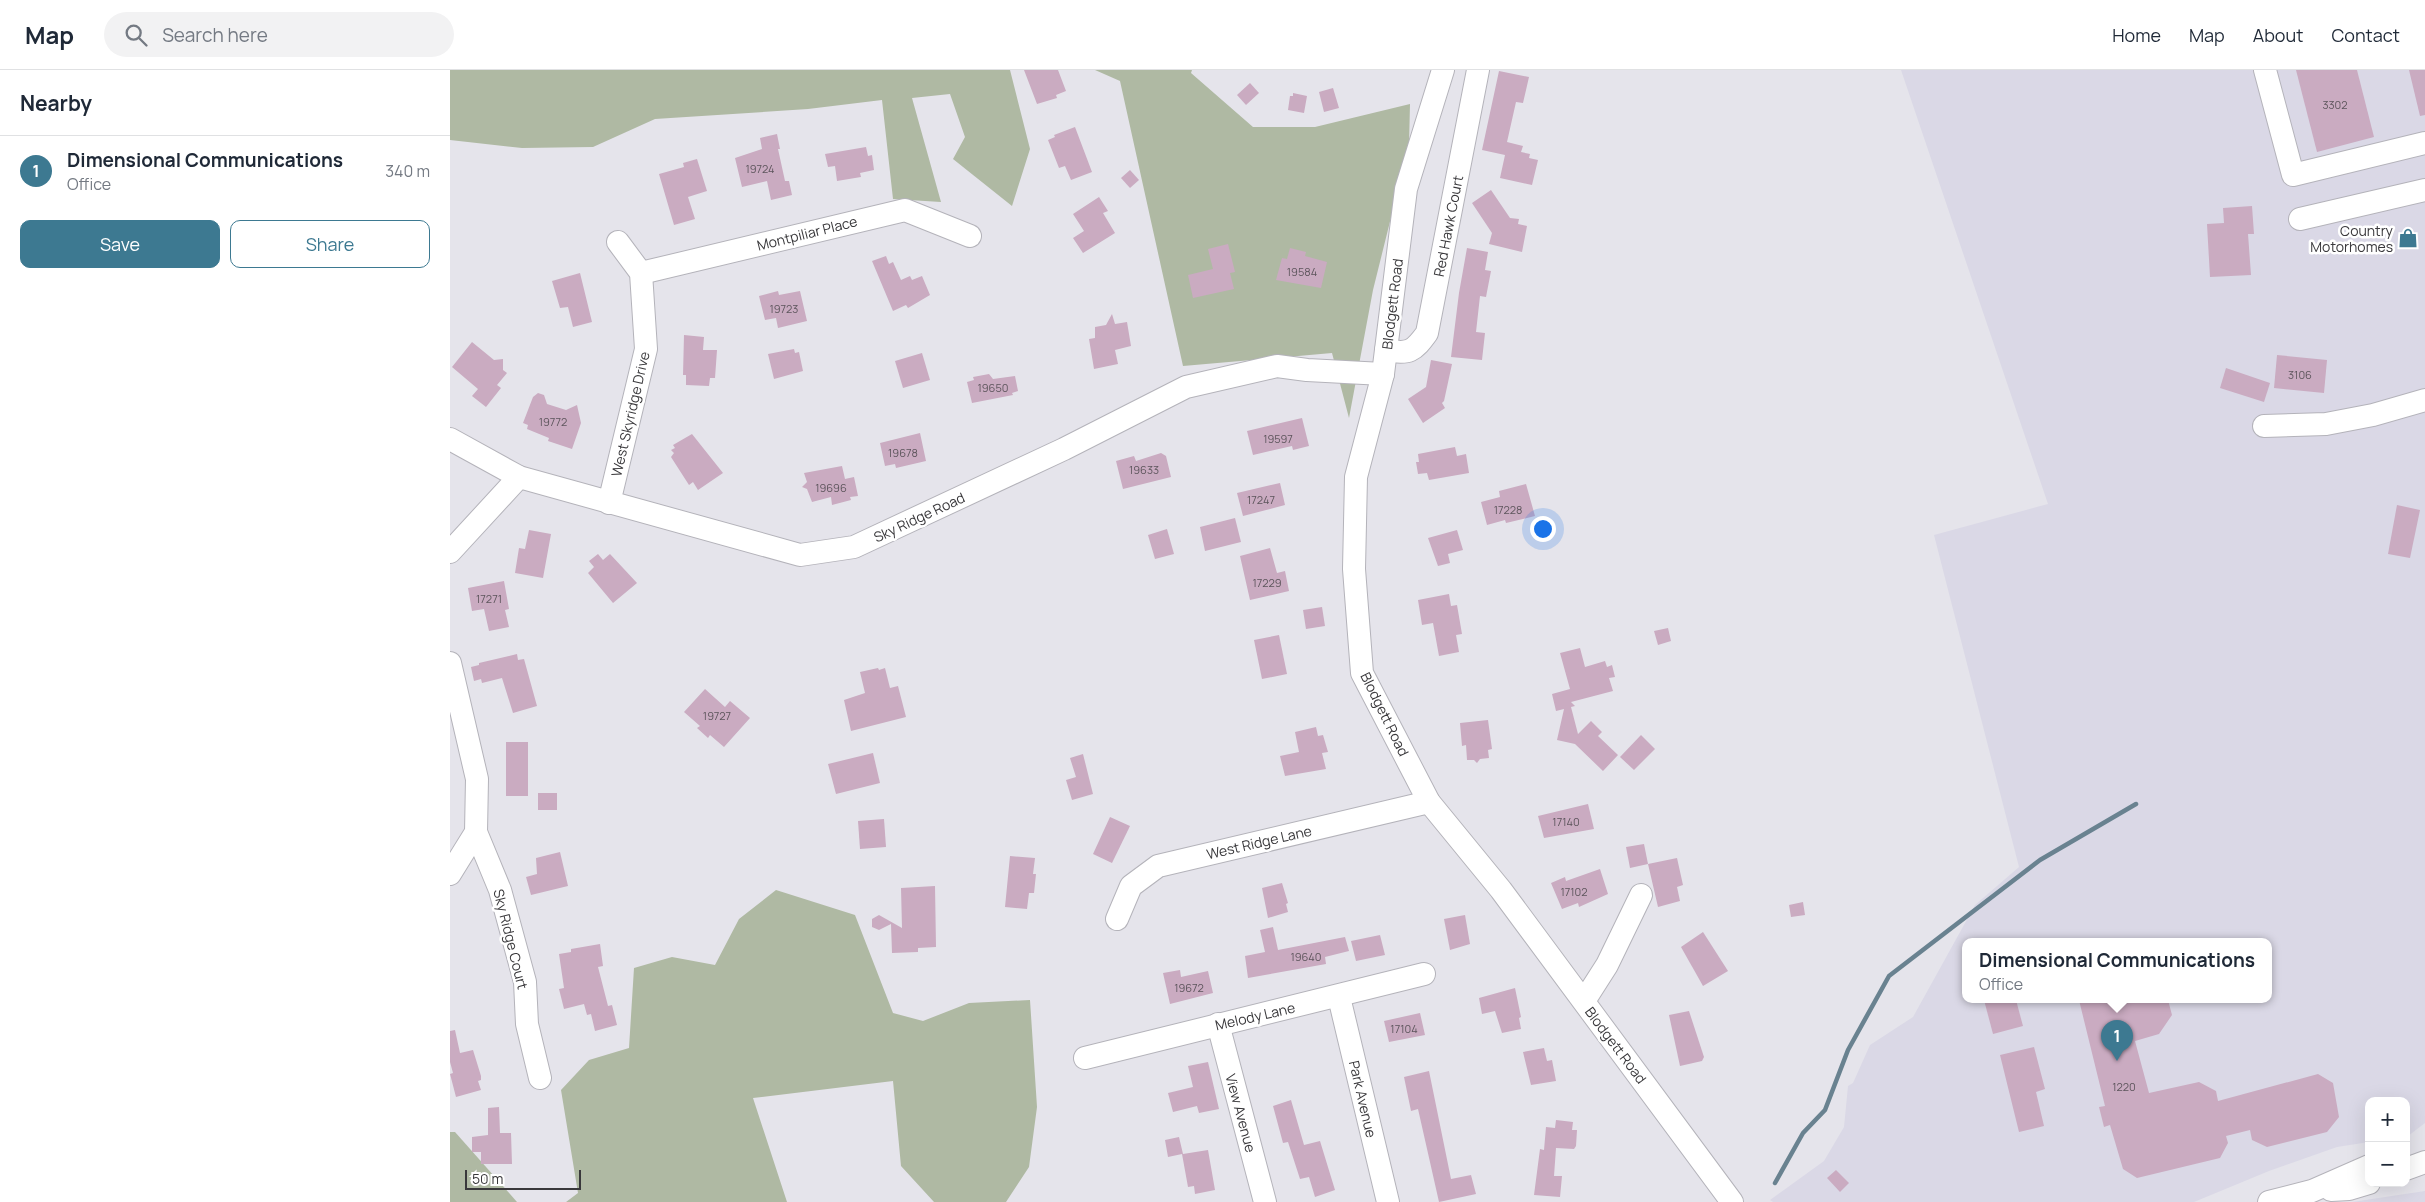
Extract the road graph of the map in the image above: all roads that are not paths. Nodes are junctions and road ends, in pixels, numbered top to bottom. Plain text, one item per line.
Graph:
1 (1444, 70) edge
2 (1478, 70) edge
3 (2265, 70) edge
4 (2425, 143) edge
5 (2425, 190) edge
6 (2300, 219) dead end
7 (970, 236) dead end
8 (618, 242) dead end
9 (640, 273) junction
10 (1386, 350) junction
11 (1383, 374) junction
12 (2425, 400) edge
13 (2264, 426) dead end
14 (450, 439) edge
15 (518, 477) junction
16 (609, 503) junction
17 (450, 552) edge
18 (450, 663) edge
19 (1429, 802) junction
20 (476, 832) junction
21 (450, 874) edge
22 (1641, 895) dead end
23 (1117, 919) dead end
24 (1424, 974) dead end
25 (1339, 997) junction
26 (1584, 1001) junction
27 (1218, 1024) junction
28 (1085, 1058) dead end
29 (540, 1078) dead end
30 (2425, 1148) edge
31 (2410, 1154) edge
32 (2425, 1162) edge
33 (2365, 1168) edge
34 (2410, 1168) edge
35 (2365, 1183) edge
36 (2312, 1191) junction
37 (1265, 1202) edge
38 (1388, 1202) edge
39 (1732, 1202) edge
40 (2269, 1202) edge

1 - 10 street, Blodgett Road
2 - 10 street, Red Hawk Court
3 - 4 street
5 - 6 street
7 - 9 street, Montpiliar Place
8 - 9 street
9 - 16 street, West Skyridge Drive
10 - 11 street, Blodgett Road
11 - 16 street, Sky Ridge Road
11 - 19 street, Blodgett Road
12 - 13 street
14 - 15 street, Sky Ridge Road
15 - 16 street, Sky Ridge Road
15 - 17 street
18 - 20 street
19 - 23 street, West Ridge Lane
19 - 26 street, Blodgett Road
20 - 21 street
20 - 29 street, Sky Ridge Court
22 - 26 street
24 - 25 street, Melody Lane
25 - 27 street, Melody Lane
25 - 38 street, Park Avenue
26 - 39 street, Blodgett Road
27 - 28 street, Melody Lane
27 - 37 street, View Avenue
30 - 31 street
32 - 34 street
33 - 36 street
35 - 36 street
36 - 40 street

